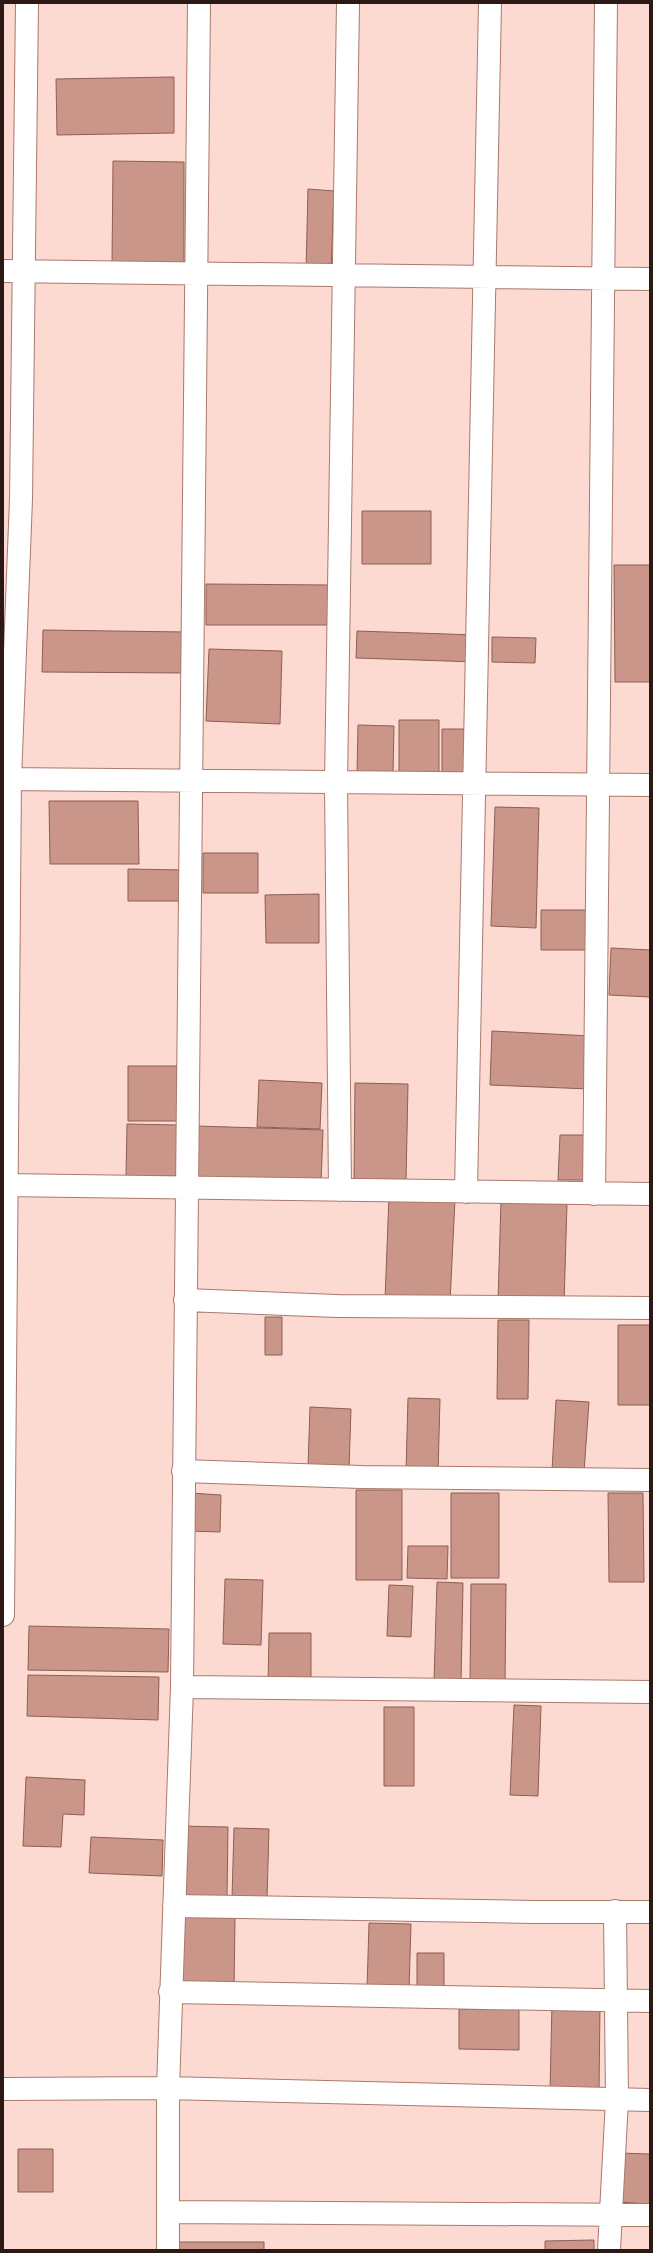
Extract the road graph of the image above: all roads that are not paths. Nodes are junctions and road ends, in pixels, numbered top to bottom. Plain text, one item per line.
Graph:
1 (27, 3) edge
2 (199, 3) edge
3 (348, 3) edge
4 (490, 3) edge
5 (606, 3) edge
6 (13, 271) edge
7 (196, 273) junction
8 (343, 274) junction
9 (486, 276) junction
10 (603, 278) junction
11 (650, 278) edge
12 (6, 779) edge
13 (192, 782) junction
14 (336, 783) junction
15 (474, 783) junction
16 (598, 784) junction
17 (650, 784) edge
18 (4, 1185) edge
19 (187, 1188) junction
20 (340, 1190) junction
21 (466, 1192) junction
22 (594, 1194) junction
23 (650, 1194) edge
24 (185, 1300) junction
25 (650, 1308) edge
26 (183, 1471) junction
27 (650, 1480) edge
28 (3, 1615) edge
29 (182, 1687) junction
30 (650, 1692) edge
31 (174, 1906) junction
32 (615, 1911) junction
33 (650, 1912) edge
34 (170, 1992) junction
35 (615, 2000) junction
36 (650, 2001) edge
37 (168, 2088) junction
38 (3, 2089) edge
39 (617, 2100) junction
40 (650, 2100) edge
41 (168, 2212) junction
42 (611, 2214) junction
43 (650, 2215) edge
44 (168, 2250) edge
45 (609, 2250) edge

1 - 6 street
2 - 7 street
3 - 8 street
4 - 9 street
5 - 10 street
6 - 7 street
6 - 12 street
7 - 8 street
7 - 13 street
8 - 9 street
8 - 14 street
9 - 10 street
9 - 15 street
10 - 11 street
10 - 16 street
12 - 13 street
12 - 18 street
13 - 14 street
13 - 19 street
14 - 15 street
14 - 20 street
15 - 16 street
15 - 21 street
16 - 17 street
16 - 22 street
18 - 19 street
18 - 28 street
19 - 20 street
19 - 24 street
20 - 21 street
21 - 22 street
22 - 23 street
24 - 25 street
24 - 26 street
26 - 27 street
26 - 29 street
29 - 30 street
29 - 31 street
31 - 32 street
31 - 34 street
32 - 33 street
32 - 35 street
34 - 35 street
34 - 37 street
35 - 36 street
35 - 39 street
37 - 38 street
37 - 39 street
37 - 41 street
39 - 40 street
39 - 42 street
41 - 42 street
41 - 44 street
42 - 43 street
42 - 45 street

